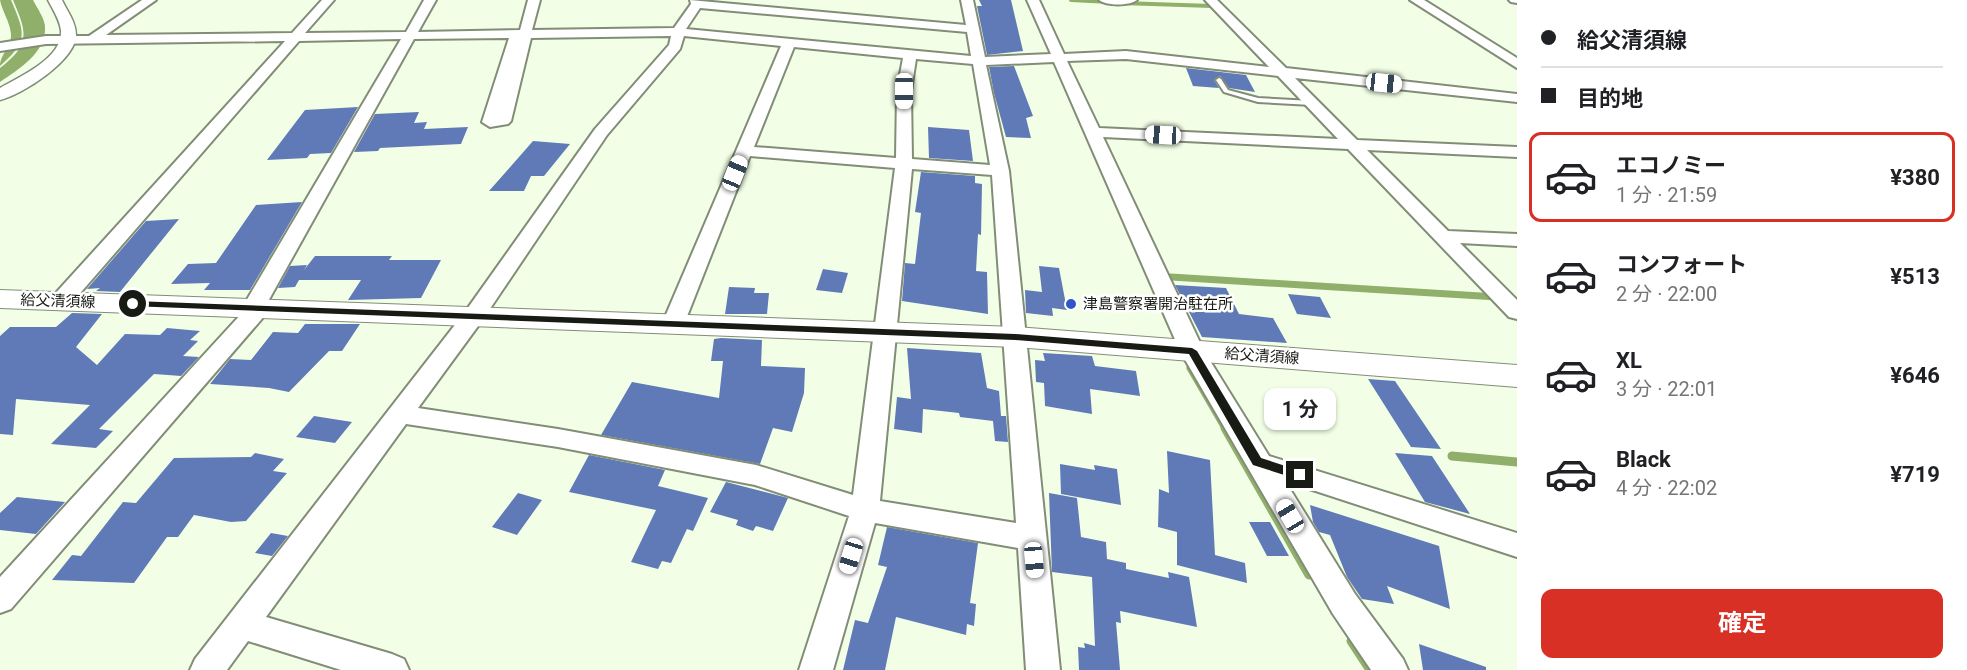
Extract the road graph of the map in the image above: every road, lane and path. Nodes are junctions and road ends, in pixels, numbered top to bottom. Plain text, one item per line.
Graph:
1 (55, 0) edge
2 (150, 0) edge
3 (328, 0) edge
4 (430, 0) edge
5 (525, 0) edge
6 (534, 0) edge
7 (967, 0) edge
8 (1033, 0) edge
9 (1105, 0) edge
10 (1131, 0) edge
11 (1211, 0) edge
12 (1220, 0) edge
13 (1416, 0) edge
14 (697, 2) edge
15 (971, 29) junction
16 (679, 32) junction
17 (411, 33) junction
18 (517, 33) junction
19 (296, 34) junction
20 (68, 40) junction
21 (91, 40) junction
22 (789, 43) junction
23 (2, 47) edge
24 (910, 55) junction
25 (1059, 57) junction
26 (978, 61) junction
27 (1517, 63) edge
28 (1288, 73) junction
29 (1219, 80) dead end
30 (0, 95) edge
31 (1517, 98) edge
32 (1312, 103) junction
33 (1092, 132) junction
34 (1360, 145) junction
35 (744, 151) junction
36 (1517, 152) edge
37 (904, 164) junction
38 (1000, 171) junction
39 (1452, 237) junction
40 (1517, 240) edge
41 (1517, 292) edge
42 (0, 299) edge
43 (61, 301) junction
44 (255, 308) junction
45 (1517, 312) edge
46 (473, 317) junction
47 (673, 324) junction
48 (884, 332) junction
49 (1015, 337) junction
50 (1192, 351) junction
51 (1517, 376) edge
52 (399, 414) junction
53 (1257, 462) junction
54 (865, 510) junction
55 (1032, 538) junction
56 (1517, 544) edge
57 (0, 599) edge
58 (241, 624) junction
59 (207, 670) edge
60 (392, 670) edge
61 (816, 670) edge
62 (1043, 670) edge
63 (1391, 670) edge

1 - 20 street
2 - 21 street
3 - 19 street
4 - 17 street
5 - 18 street
6 - 18 street
7 - 15 street
8 - 25 street
9 - 10 street
11 - 28 street
12 - 28 street
13 - 27 street
14 - 15 street
14 - 16 street
15 - 26 street
16 - 18 street
16 - 22 street
16 - 46 street
17 - 18 street
17 - 19 street
17 - 44 street
18 - 18 street
19 - 21 street
19 - 43 street
20 - 21 street
20 - 23 street
20 - 30 street
22 - 24 street
22 - 35 street
24 - 26 street
24 - 37 street
25 - 26 street
25 - 28 street
25 - 33 street
26 - 38 street
28 - 31 street
28 - 32 street
28 - 34 street
29 - 32 lane
32 - 34 street
33 - 34 street
33 - 50 street
34 - 36 street
34 - 39 street
35 - 37 street
35 - 47 street
37 - 38 street
37 - 48 street
38 - 49 street
39 - 40 street
39 - 41 street
39 - 45 street
42 - 43 main road, 給父清須線
43 - 44 main road, 給父清須線
44 - 46 main road, 給父清須線
44 - 57 street
46 - 47 main road, 給父清須線
46 - 52 street
47 - 48 main road, 給父清須線
48 - 49 main road, 給父清須線
48 - 54 street
49 - 50 main road, 給父清須線
49 - 55 street
50 - 51 main road, 給父清須線
50 - 53 street
52 - 54 street
52 - 58 street
53 - 56 street
53 - 63 street
54 - 55 street
54 - 61 street
55 - 62 street
58 - 59 street
58 - 60 street

